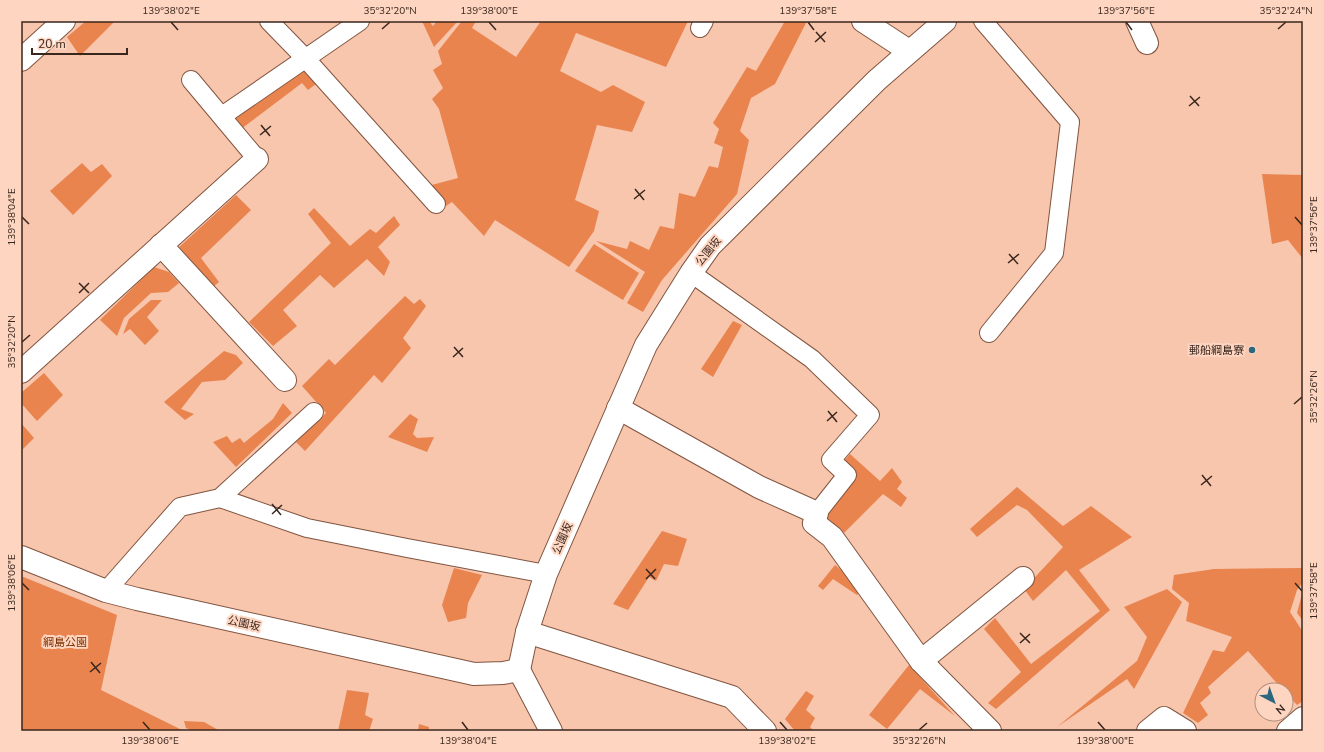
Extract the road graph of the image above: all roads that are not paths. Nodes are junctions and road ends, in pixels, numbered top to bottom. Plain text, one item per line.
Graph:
1 (64, 21) edge
2 (269, 21) edge
3 (360, 21) edge
4 (863, 21) edge
5 (944, 21) edge
6 (983, 21) edge
7 (1137, 21) edge
8 (1147, 43) dead end
9 (909, 51) junction
10 (305, 58) junction
11 (21, 60) edge
12 (191, 80) dead end
13 (222, 116) junction
14 (257, 159) joint
15 (436, 204) dead end
16 (161, 245) junction
17 (691, 273) junction
18 (989, 333) dead end
19 (21, 372) edge
20 (285, 380) dead end
21 (618, 408) junction
22 (314, 412) dead end
23 (220, 498) junction
24 (817, 513) junction
25 (21, 557) edge
26 (546, 574) junction
27 (1023, 578) dead end
28 (106, 591) junction
29 (527, 632) junction
30 (921, 660) junction
31 (520, 670) junction
32 (1303, 718) edge
33 (551, 731) edge
34 (765, 731) edge
35 (990, 731) edge
36 (1148, 731) edge
37 (1185, 731) edge
38 (1288, 731) edge

1 - 11 street
2 - 10 lane
3 - 10 lane
4 - 9 street
5 - 9 street, 公園坂
6 - 18 lane
7 - 8 street
9 - 17 street, 公園坂
10 - 13 lane
10 - 15 lane
12 - 13 lane
13 - 14 lane
14 - 16 street
16 - 19 street
16 - 20 street
17 - 21 street, 公園坂
17 - 24 lane
21 - 24 street
21 - 26 street, 公園坂
22 - 23 lane
23 - 26 lane
23 - 28 lane
24 - 30 street
25 - 28 street, 公園坂
26 - 29 street, 公園坂
27 - 30 street
28 - 31 street, 公園坂
29 - 31 street, 公園坂
29 - 34 street
30 - 35 street
31 - 33 street
32 - 38 street
36 - 37 street

